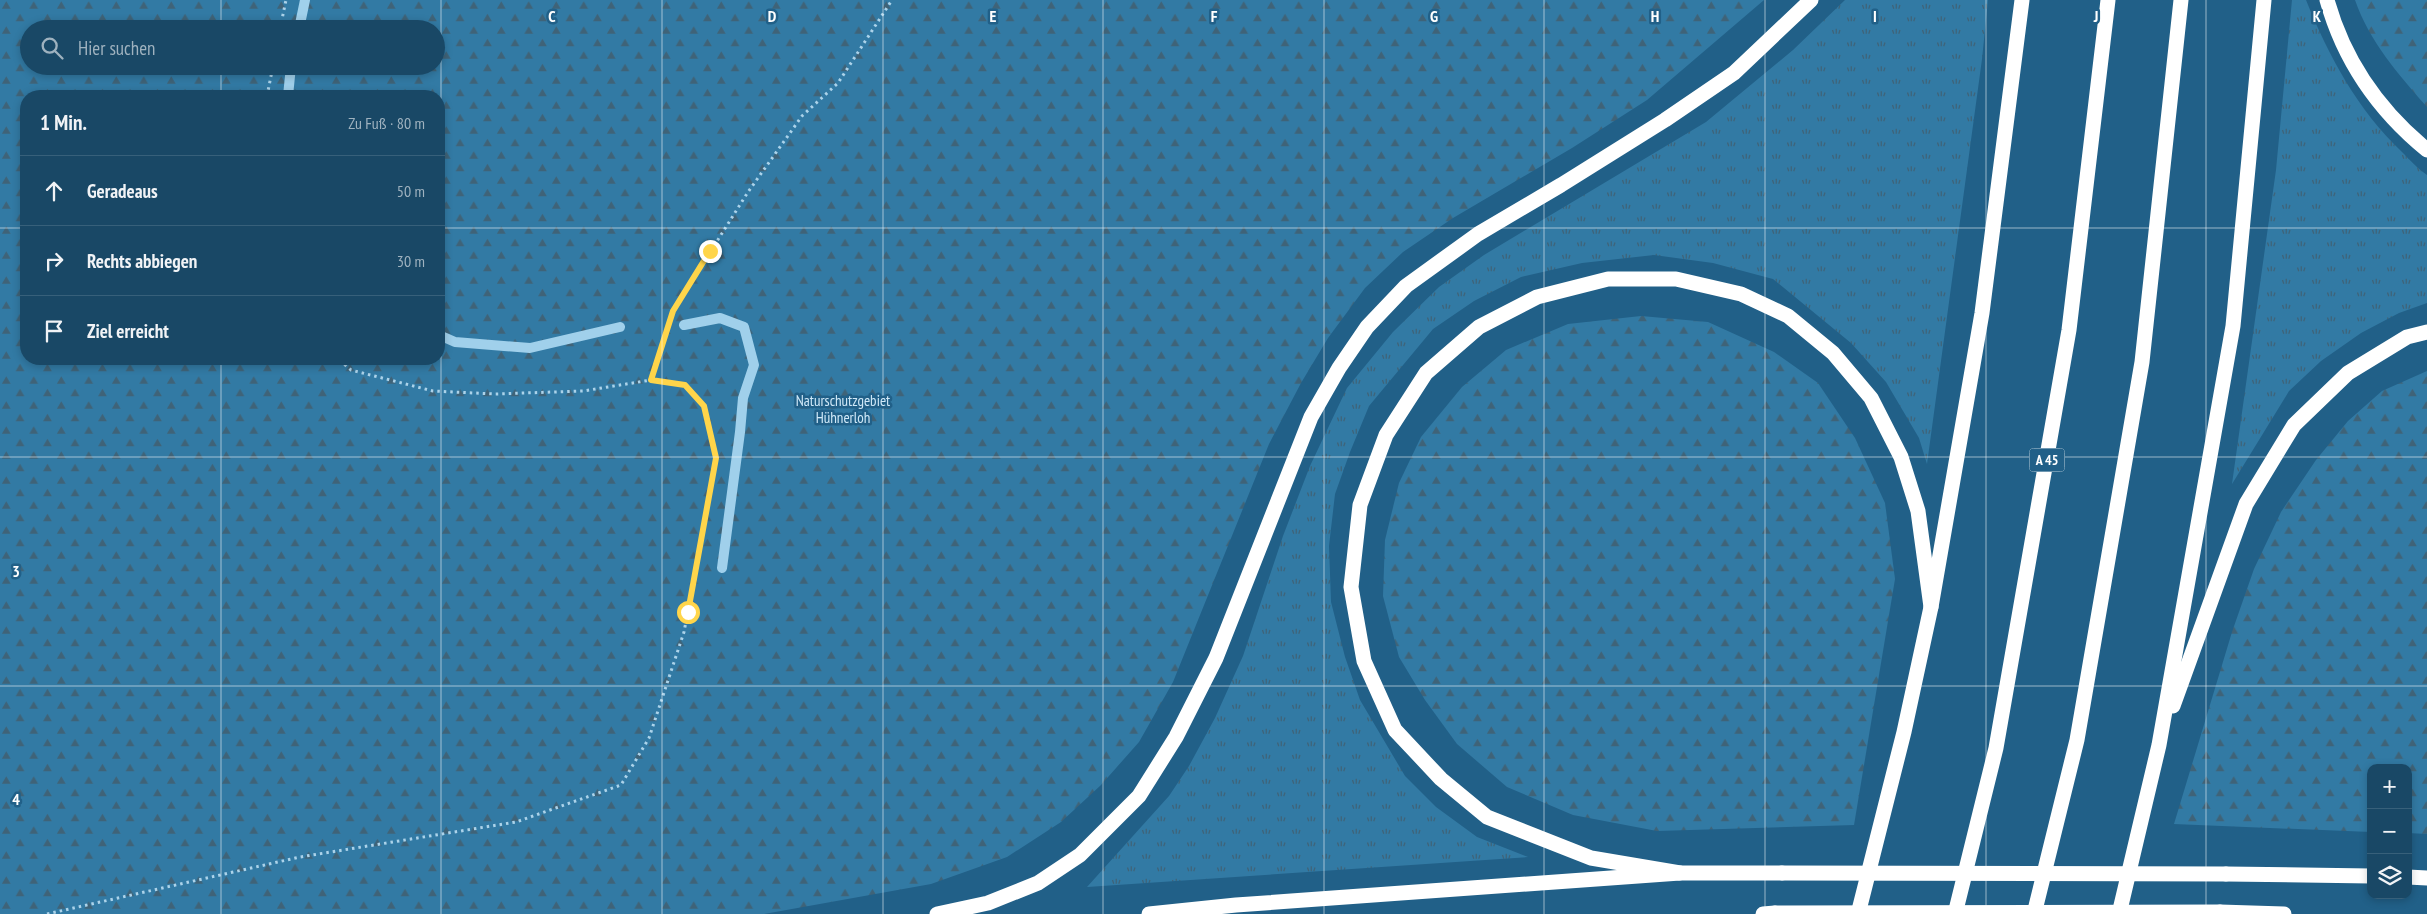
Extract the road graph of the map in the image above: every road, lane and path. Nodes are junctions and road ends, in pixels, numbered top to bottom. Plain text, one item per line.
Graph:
1 (286, 0) edge
2 (892, 0) edge
3 (1811, 0) edge
4 (2022, 0) edge
5 (2108, 0) edge
6 (2181, 0) edge
7 (2264, 0) edge
8 (2327, 0) edge
9 (282, 20) edge
10 (271, 75) edge
11 (268, 90) edge
12 (2427, 150) edge
13 (2427, 332) edge
14 (345, 365) edge
15 (651, 380) junction
16 (1931, 607) junction
17 (2159, 745) junction
18 (1680, 873) junction
19 (2367, 876) edge
20 (2412, 876) edge
21 (2427, 876) edge
22 (1775, 913) edge
23 (47, 914) edge
24 (937, 914) edge
25 (1149, 914) edge
26 (1763, 914) edge
27 (1858, 914) edge
28 (1955, 914) edge
29 (2034, 914) edge
30 (2119, 914) edge
31 (2284, 914) edge

1 - 9 path
2 - 15 path
3 - 24 highway
4 - 16 highway
5 - 28 highway, A 45
6 - 29 highway
7 - 17 highway
8 - 12 highway
10 - 11 path
13 - 17 highway
14 - 15 path
15 - 23 path
16 - 18 highway
16 - 27 highway
17 - 30 highway
18 - 19 highway, bridge
18 - 25 highway
20 - 21 highway
22 - 26 highway
22 - 31 highway, bridge

